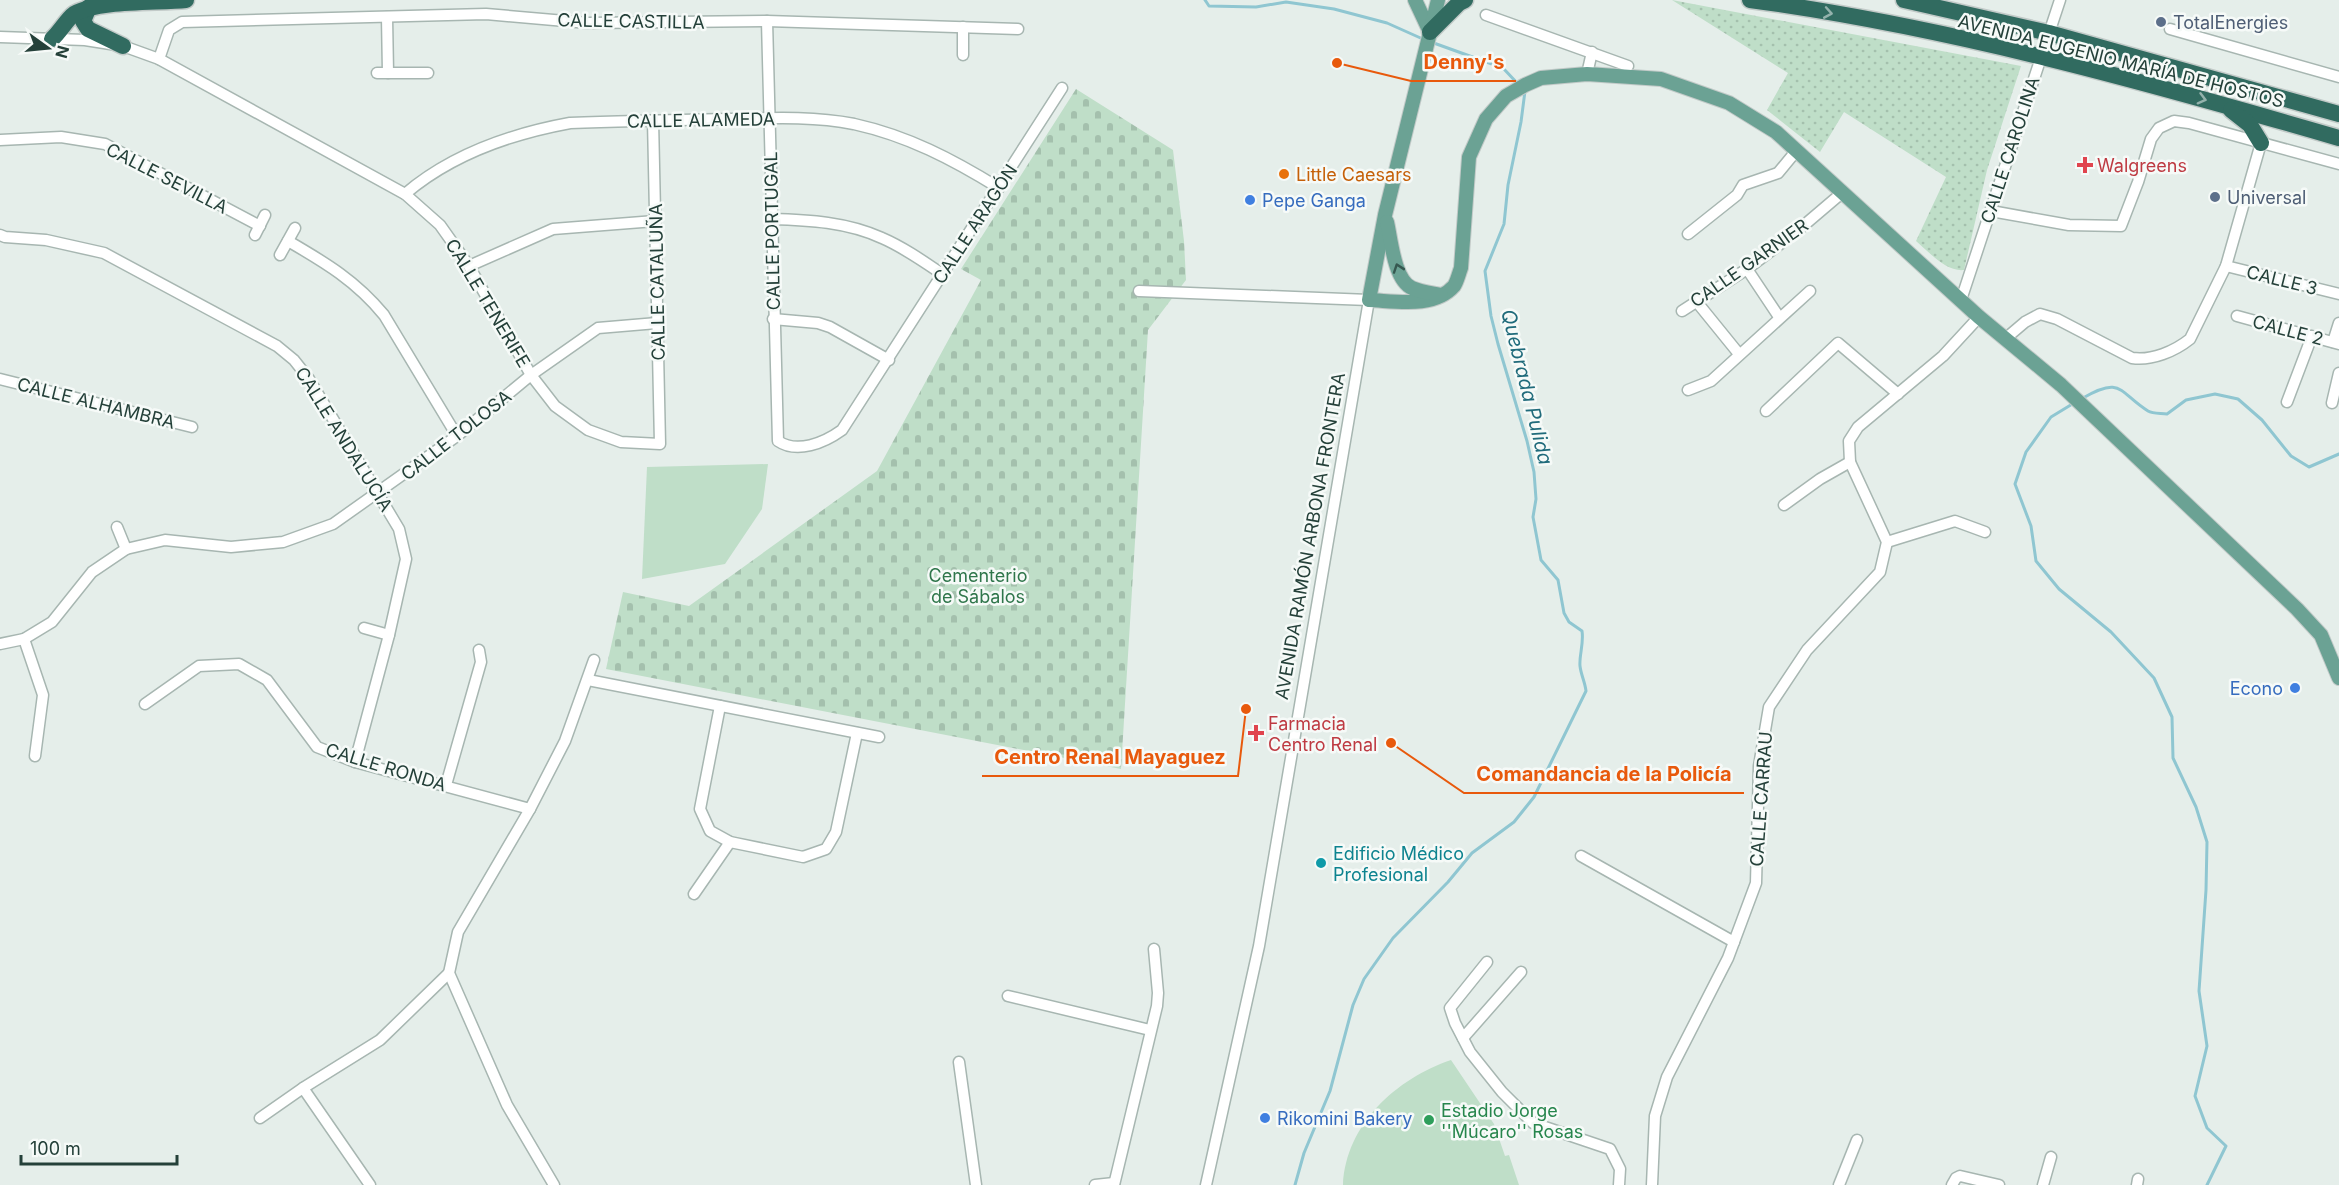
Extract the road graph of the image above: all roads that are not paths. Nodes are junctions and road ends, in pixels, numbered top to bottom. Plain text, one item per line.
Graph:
1 (186, 0) edge
2 (1415, 0) edge
3 (1438, 0) edge
4 (1465, 0) edge
5 (1750, 0) edge
6 (1904, 0) edge
7 (2060, 0) edge
8 (89, 7) junction
9 (1486, 15) dead end
10 (387, 16) junction
11 (767, 21) junction
12 (963, 27) junction
13 (1018, 29) dead end
14 (2170, 29) dead end
15 (1430, 32) junction
16 (2049, 33) junction
17 (0, 37) edge
18 (52, 39) junction
19 (123, 46) junction
20 (1592, 52) junction
21 (963, 55) dead end
22 (2040, 57) junction
23 (159, 59) junction
24 (1628, 66) dead end
25 (428, 74) dead end
26 (1587, 74) junction
27 (2339, 76) edge
28 (1062, 88) dead end
29 (2226, 106) junction
30 (2339, 114) edge
31 (770, 118) junction
32 (653, 120) junction
33 (2339, 138) edge
34 (0, 140) edge
35 (2261, 143) junction
36 (1797, 150) junction
37 (2339, 164) edge
38 (999, 189) junction
39 (1843, 192) junction
40 (405, 194) junction
41 (1991, 211) junction
42 (265, 215) dead end
43 (1385, 215) junction
44 (771, 219) junction
45 (655, 221) junction
46 (295, 228) dead end
47 (1688, 234) dead end
48 (0, 235) edge
49 (288, 241) junction
50 (280, 255) dead end
51 (2226, 266) junction
52 (469, 267) junction
53 (1747, 269) junction
54 (942, 274) junction
55 (1139, 291) dead end
56 (1810, 291) dead end
57 (2339, 294) edge
58 (1441, 295) junction
59 (1368, 300) junction
60 (1961, 300) junction
61 (1696, 301) junction
62 (1682, 311) dead end
63 (2236, 316) dead end
64 (1779, 317) junction
65 (1979, 317) junction
66 (773, 319) junction
67 (657, 322) junction
68 (2339, 323) edge
69 (2312, 336) junction
70 (2005, 339) junction
71 (2336, 343) edge
72 (1739, 354) junction
73 (889, 360) junction
74 (2339, 373) edge
75 (531, 375) junction
76 (0, 379) edge
77 (1688, 390) dead end
78 (1899, 394) junction
79 (2287, 402) dead end
80 (2332, 403) dead end
81 (1766, 411) dead end
82 (192, 427) dead end
83 (457, 436) junction
84 (778, 441) joint
85 (660, 444) joint
86 (1850, 462) junction
87 (379, 494) junction
88 (1784, 505) dead end
89 (117, 527) dead end
90 (1985, 532) dead end
91 (1887, 542) junction
92 (126, 549) junction
93 (364, 628) dead end
94 (389, 634) junction
95 (24, 639) junction
96 (0, 644) edge
97 (479, 650) dead end
98 (594, 660) dead end
99 (2339, 678) edge
100 (588, 680) junction
101 (145, 704) dead end
102 (720, 706) junction
103 (857, 733) junction
104 (879, 737) dead end
105 (35, 756) dead end
106 (355, 762) junction
107 (446, 785) junction
108 (530, 809) junction
109 (730, 842) junction
110 (1581, 856) dead end
111 (694, 894) dead end
112 (1734, 942) junction
113 (1154, 949) dead end
114 (1487, 962) dead end
115 (1521, 972) dead end
116 (449, 974) junction
117 (1008, 996) dead end
118 (1150, 1030) junction
119 (1463, 1038) junction
120 (959, 1062) dead end
121 (303, 1088) junction
122 (260, 1118) dead end
123 (1857, 1140) dead end
124 (2051, 1157) dead end
125 (1114, 1184) edge
126 (370, 1185) edge
127 (554, 1185) edge
128 (976, 1185) edge
129 (1095, 1185) edge
130 (1206, 1185) edge
131 (1619, 1185) edge
132 (1652, 1185) edge
133 (1839, 1185) edge
134 (1952, 1185) edge
135 (1998, 1185) edge
136 (2043, 1185) edge

1 - 8 highway
2 - 15 main road
3 - 15 main road, AVENIDA RAMÓN ARBONA FRONTERA
4 - 15 highway
5 -> 22 highway, AVENIDA EUGENIO MARÍA DE HOSTOS
6 - 16 highway, AVENIDA EUGENIO MARÍA DE HOSTOS
7 - 16 street, CALLE CAROLINA
8 - 18 highway
8 - 19 highway
9 - 20 street
10 - 11 street, CALLE CASTILLA
10 - 23 street, CALLE CASTILLA
10 - 25 street
11 - 12 street, CALLE CASTILLA
11 - 31 street, CALLE PORTUGAL
12 - 13 street, CALLE CASTILLA
12 - 21 street
14 - 27 street
15 - 43 main road, AVENIDA RAMÓN ARBONA FRONTERA
16 - 22 street, CALLE CAROLINA
16 - 30 highway, AVENIDA EUGENIO MARÍA DE HOSTOS
17 - 18 street, CALLE TENERIFE
18 - 19 street, CALLE TENERIFE
19 - 23 street, CALLE TENERIFE
20 - 24 street
20 - 26 street
22 -> 29 highway, AVENIDA EUGENIO MARÍA DE HOSTOS
22 - 41 street, CALLE CAROLINA
23 - 40 street, CALLE TENERIFE
26 - 36 main road
26 - 58 main road
28 - 38 street, CALLE ARAGÓN
29 - 33 highway, AVENIDA EUGENIO MARÍA DE HOSTOS
29 - 35 highway
31 - 32 street, CALLE ALAMEDA
31 - 38 street, CALLE ALAMEDA
31 - 44 street, CALLE PORTUGAL
32 - 40 street, CALLE ALAMEDA
32 - 45 street, CALLE CATALUÑA
34 - 42 street, CALLE SEVILLA
35 - 37 street
35 - 41 street
35 - 51 street
36 - 39 main road
36 - 47 street
38 - 54 street, CALLE ARAGÓN
39 - 53 street, CALLE GARNIER
39 - 60 main road
40 - 52 street, CALLE TENERIFE
41 - 60 street, CALLE CAROLINA
58 -> 43 main road
43 - 59 main road, AVENIDA RAMÓN ARBONA FRONTERA
44 - 54 street
44 - 66 street, CALLE PORTUGAL
45 - 52 street
45 - 67 street, CALLE CATALUÑA
46 - 49 street
48 - 87 street, CALLE ANDALUCÍA
49 - 50 street
49 - 83 street
51 - 57 street, CALLE 3
51 - 70 street
52 - 75 street, CALLE TENERIFE
53 - 61 street, CALLE GARNIER
53 - 64 street
54 - 73 street, CALLE ARAGÓN
55 - 59 street
56 - 64 street
58 - 59 main road
59 - 130 street, AVENIDA RAMÓN ARBONA FRONTERA
60 - 65 main road
61 - 62 street, CALLE GARNIER
61 - 72 street
63 - 69 street, CALLE 2
64 - 72 street
65 - 70 main road
65 - 78 street
66 - 73 street
66 - 84 street, CALLE PORTUGAL
67 - 75 street, CALLE TOLOSA
67 - 85 street, CALLE CATALUÑA
68 - 71 street
69 - 71 street, CALLE 2
69 - 79 street
70 - 99 main road
72 - 77 street
73 - 84 street, CALLE ARAGÓN
74 - 80 street
75 - 83 street, CALLE TOLOSA
75 - 85 street, CALLE TENERIFE
76 - 82 street, CALLE ALHAMBRA
78 - 81 street
78 - 86 street
83 - 87 street, CALLE TOLOSA
86 - 88 street
86 - 91 street
87 - 92 street, CALLE TOLOSA
87 - 94 street, CALLE ANDALUCÍA
89 - 92 street
90 - 91 street
91 - 112 street, CALLE CARRAU
92 - 95 street, CALLE TOLOSA
93 - 94 street
94 - 106 street, CALLE ANDALUCÍA
95 - 96 street, CALLE TOLOSA
95 - 105 street
97 - 107 street
98 - 100 street
100 - 102 street
100 - 108 street
101 - 106 street, CALLE RONDA
102 - 103 street
102 - 109 street
103 - 104 street
103 - 109 street
106 - 107 street, CALLE RONDA
107 - 108 street, CALLE RONDA
108 - 116 street
109 - 111 street
110 - 112 street
112 - 132 street, CALLE CARRAU
113 - 118 street
114 - 119 street
115 - 119 street
116 - 121 street
116 - 127 street
117 - 118 street
118 - 125 street
119 - 131 street
120 - 128 street
121 - 122 street
121 - 126 street
123 - 133 street
124 - 136 street
125 - 129 street
134 - 135 street

